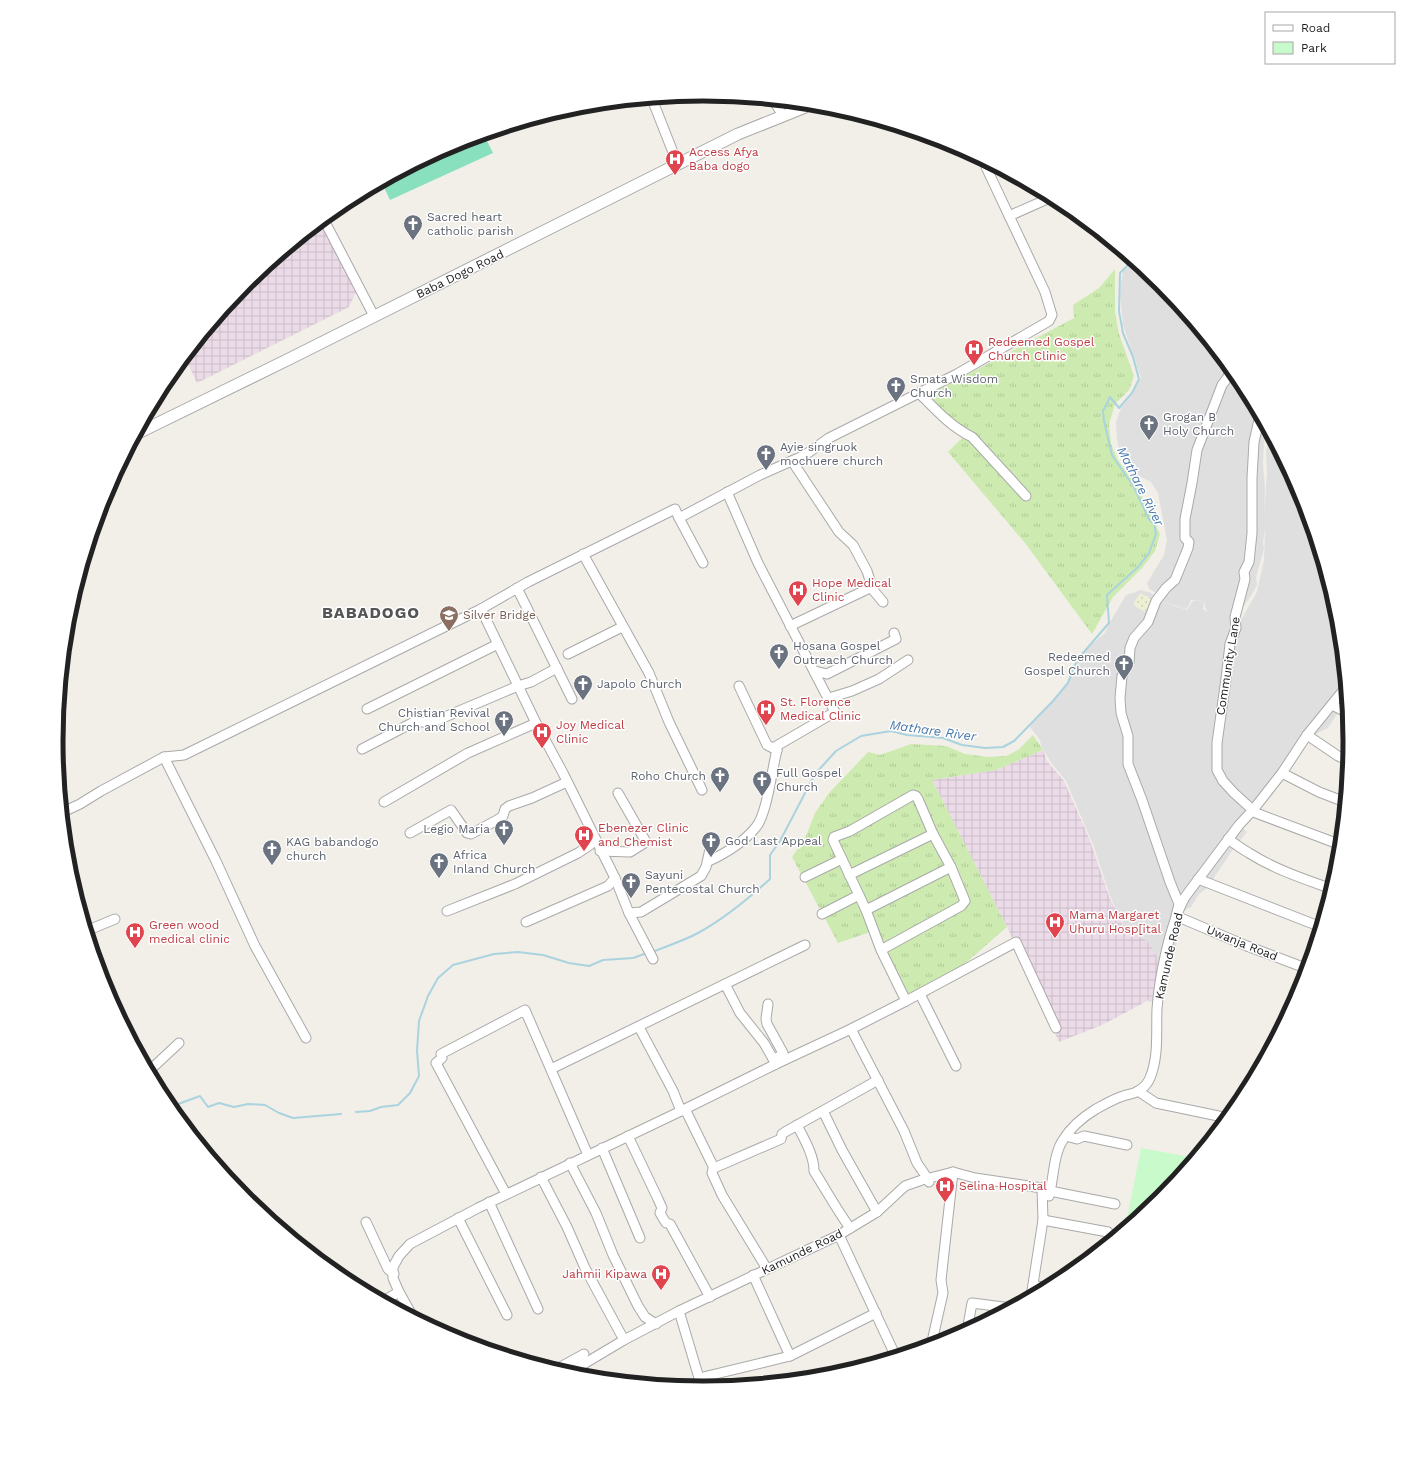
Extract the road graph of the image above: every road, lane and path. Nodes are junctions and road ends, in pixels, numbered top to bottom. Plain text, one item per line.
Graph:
1 (654, 103) edge
2 (776, 105) edge
3 (800, 108) edge
4 (783, 116) junction
5 (678, 165) junction
6 (987, 167) edge
7 (1045, 200) edge
8 (1009, 216) junction
9 (326, 224) edge
10 (374, 316) junction
11 (1229, 375) edge
12 (919, 393) junction
13 (1258, 422) edge
14 (144, 430) edge
15 (792, 462) junction
16 (727, 492) junction
17 (1026, 496) dead end
18 (679, 518) junction
19 (583, 554) junction
20 (703, 563) dead end
21 (872, 587) junction
22 (516, 588) junction
23 (883, 602) dead end
24 (481, 609) junction
25 (790, 626) junction
26 (622, 627) junction
27 (894, 633) dead end
28 (498, 644) junction
29 (568, 654) dead end
30 (908, 660) dead end
31 (557, 668) junction
32 (815, 671) junction
33 (518, 686) junction
34 (739, 686) dead end
35 (1342, 692) edge
36 (829, 698) junction
37 (572, 699) dead end
38 (1332, 705) junction
39 (367, 709) dead end
40 (1343, 711) edge
41 (824, 715) dead end
42 (536, 723) junction
43 (1307, 735) junction
44 (362, 749) dead end
45 (775, 749) junction
46 (164, 757) junction
47 (1344, 759) edge
48 (1282, 773) junction
49 (567, 782) junction
50 (702, 790) dead end
51 (618, 793) dead end
52 (1341, 801) edge
53 (384, 802) dead end
54 (67, 810) edge
55 (1253, 810) junction
56 (410, 833) dead end
57 (933, 834) junction
58 (1228, 839) junction
59 (595, 840) junction
60 (712, 840) dead end
61 (1336, 843) edge
62 (600, 851) junction
63 (842, 859) junction
64 (709, 861) dead end
65 (951, 867) junction
66 (849, 875) junction
67 (805, 877) dead end
68 (615, 878) junction
69 (1198, 879) junction
70 (1327, 887) edge
71 (859, 895) junction
72 (866, 910) junction
73 (447, 911) dead end
74 (629, 913) junction
75 (822, 914) dead end
76 (1176, 916) junction
77 (115, 919) dead end
78 (526, 922) dead end
79 (1316, 926) edge
80 (92, 929) edge
81 (805, 945) dead end
82 (881, 950) junction
83 (652, 958) dead end
84 (1303, 967) edge
85 (725, 984) junction
86 (920, 994) junction
87 (906, 1002) junction
88 (768, 1004) dead end
89 (638, 1027) junction
90 (1056, 1028) dead end
91 (851, 1029) junction
92 (306, 1038) dead end
93 (179, 1043) dead end
94 (774, 1061) junction
95 (956, 1066) dead end
96 (152, 1067) edge
97 (551, 1069) junction
98 (878, 1080) junction
99 (1138, 1091) junction
100 (683, 1110) junction
101 (824, 1111) junction
102 (1222, 1117) edge
103 (797, 1125) junction
104 (628, 1136) junction
105 (1066, 1136) junction
106 (1127, 1145) dead end
107 (602, 1148) junction
108 (588, 1155) junction
109 (570, 1164) junction
110 (714, 1168) junction
111 (953, 1172) junction
112 (541, 1177) junction
113 (922, 1180) junction
114 (1046, 1190) junction
115 (506, 1194) junction
116 (489, 1202) junction
117 (1115, 1204) dead end
118 (877, 1212) junction
119 (458, 1218) junction
120 (1043, 1220) junction
121 (366, 1222) dead end
122 (850, 1228) junction
123 (1108, 1232) dead end
124 (839, 1235) junction
125 (640, 1238) dead end
126 (393, 1267) junction
127 (768, 1270) junction
128 (753, 1275) junction
129 (1033, 1286) junction
130 (1039, 1287) edge
131 (1032, 1291) edge
132 (399, 1292) junction
133 (710, 1297) junction
134 (388, 1298) edge
135 (1004, 1307) edge
136 (538, 1308) dead end
137 (409, 1310) edge
138 (679, 1311) junction
139 (876, 1313) junction
140 (507, 1315) dead end
141 (656, 1324) junction
142 (968, 1324) edge
143 (933, 1339) edge
144 (624, 1340) junction
145 (894, 1353) edge
146 (584, 1354) dead end
147 (790, 1356) junction
148 (562, 1366) edge
149 (576, 1369) edge
150 (699, 1378) junction
151 (702, 1382) edge

1 - 5 street
2 - 4 street
3 - 4 street, Baba Dogo Road
4 - 5 street, Baba Dogo Road
5 - 10 street, Baba Dogo Road
6 - 8 street
7 - 8 street
8 - 12 street
9 - 10 street
10 - 14 street, Baba Dogo Road
11 - 76 street
12 - 15 street
12 - 17 street
13 - 55 street, Community Lane
15 - 16 street
15 - 21 street
16 - 18 street
16 - 25 street
18 - 19 street
18 - 20 street
19 - 22 street
19 - 26 street
21 - 23 street
21 - 25 street
22 - 24 street
22 - 31 street
24 - 28 street
24 - 46 street
25 - 32 street
26 - 29 street
26 - 50 street
27 - 32 street
28 - 33 street
28 - 39 street
30 - 36 street
31 - 33 street
31 - 37 street
32 - 36 street
33 - 42 street
33 - 44 street
34 - 45 street
35 - 38 street, Kamunde Road
36 - 45 street
38 - 40 street
38 - 43 street, Kamunde Road
41 - 45 street
42 - 49 street
42 - 53 street
43 - 47 street
43 - 48 street, Kamunde Road
45 - 64 street
46 - 54 street
46 - 92 street
48 - 52 street
48 - 55 street, Kamunde Road
49 - 56 street
49 - 59 street
51 - 62 street
55 - 58 street, Kamunde Road
55 - 61 street, Community Lane
57 - 63 street
57 - 65 street
57 - 66 street
58 - 69 street, Kamunde Road
58 - 70 street
59 - 62 street
59 - 73 street
60 - 74 street
62 - 68 street
63 - 66 street
63 - 67 street
65 - 72 street
65 - 82 street
66 - 71 street
68 - 74 street
68 - 78 street
69 - 76 street, Kamunde Road
69 - 79 street
71 - 72 street
71 - 75 street
72 - 82 street
74 - 83 street
76 - 84 street, Uwanja Road
76 - 99 street, Kamunde Road
77 - 80 street
81 - 85 street
82 - 87 street
85 - 89 street
85 - 94 street
86 - 87 street
86 - 90 street
86 - 95 street
87 - 91 street
88 - 94 street
89 - 97 street
89 - 100 street
91 - 94 street
91 - 98 street
93 - 96 street
94 - 100 street
97 - 108 street
97 - 115 street
98 - 101 street
98 - 113 street
99 - 102 street
99 - 105 street
100 - 104 street
100 - 110 street
101 - 103 street
101 - 118 street
103 - 110 street
103 - 122 street
104 - 107 street
104 - 133 street
105 - 106 street
105 - 114 street
107 - 108 street
107 - 125 street
108 - 109 street
109 - 112 street
109 - 141 street
110 - 127 street
111 - 113 street, Kamunde Road
111 - 114 street, Kamunde Road
111 - 143 street
112 - 115 street
112 - 144 street
113 - 118 street, Kamunde Road
114 - 117 street, Kamunde Road
114 - 120 street
115 - 116 street
116 - 119 street
116 - 136 street
118 - 122 street, Kamunde Road
119 - 126 street
119 - 140 street
120 - 123 street
120 - 129 street
121 - 126 street
122 - 124 street, Kamunde Road
124 - 127 street, Kamunde Road
124 - 139 street
126 - 132 street
127 - 128 street, Kamunde Road
128 - 133 street, Kamunde Road
128 - 147 street
129 - 130 street
129 - 131 street
132 - 134 street
132 - 137 street
133 - 138 street, Kamunde Road
135 - 142 street
138 - 141 street, Kamunde Road
138 - 150 street
139 - 145 street
139 - 147 street
141 - 144 street, Kamunde Road
144 - 149 street, Kamunde Road
146 - 148 street
147 - 150 street
150 - 151 street

